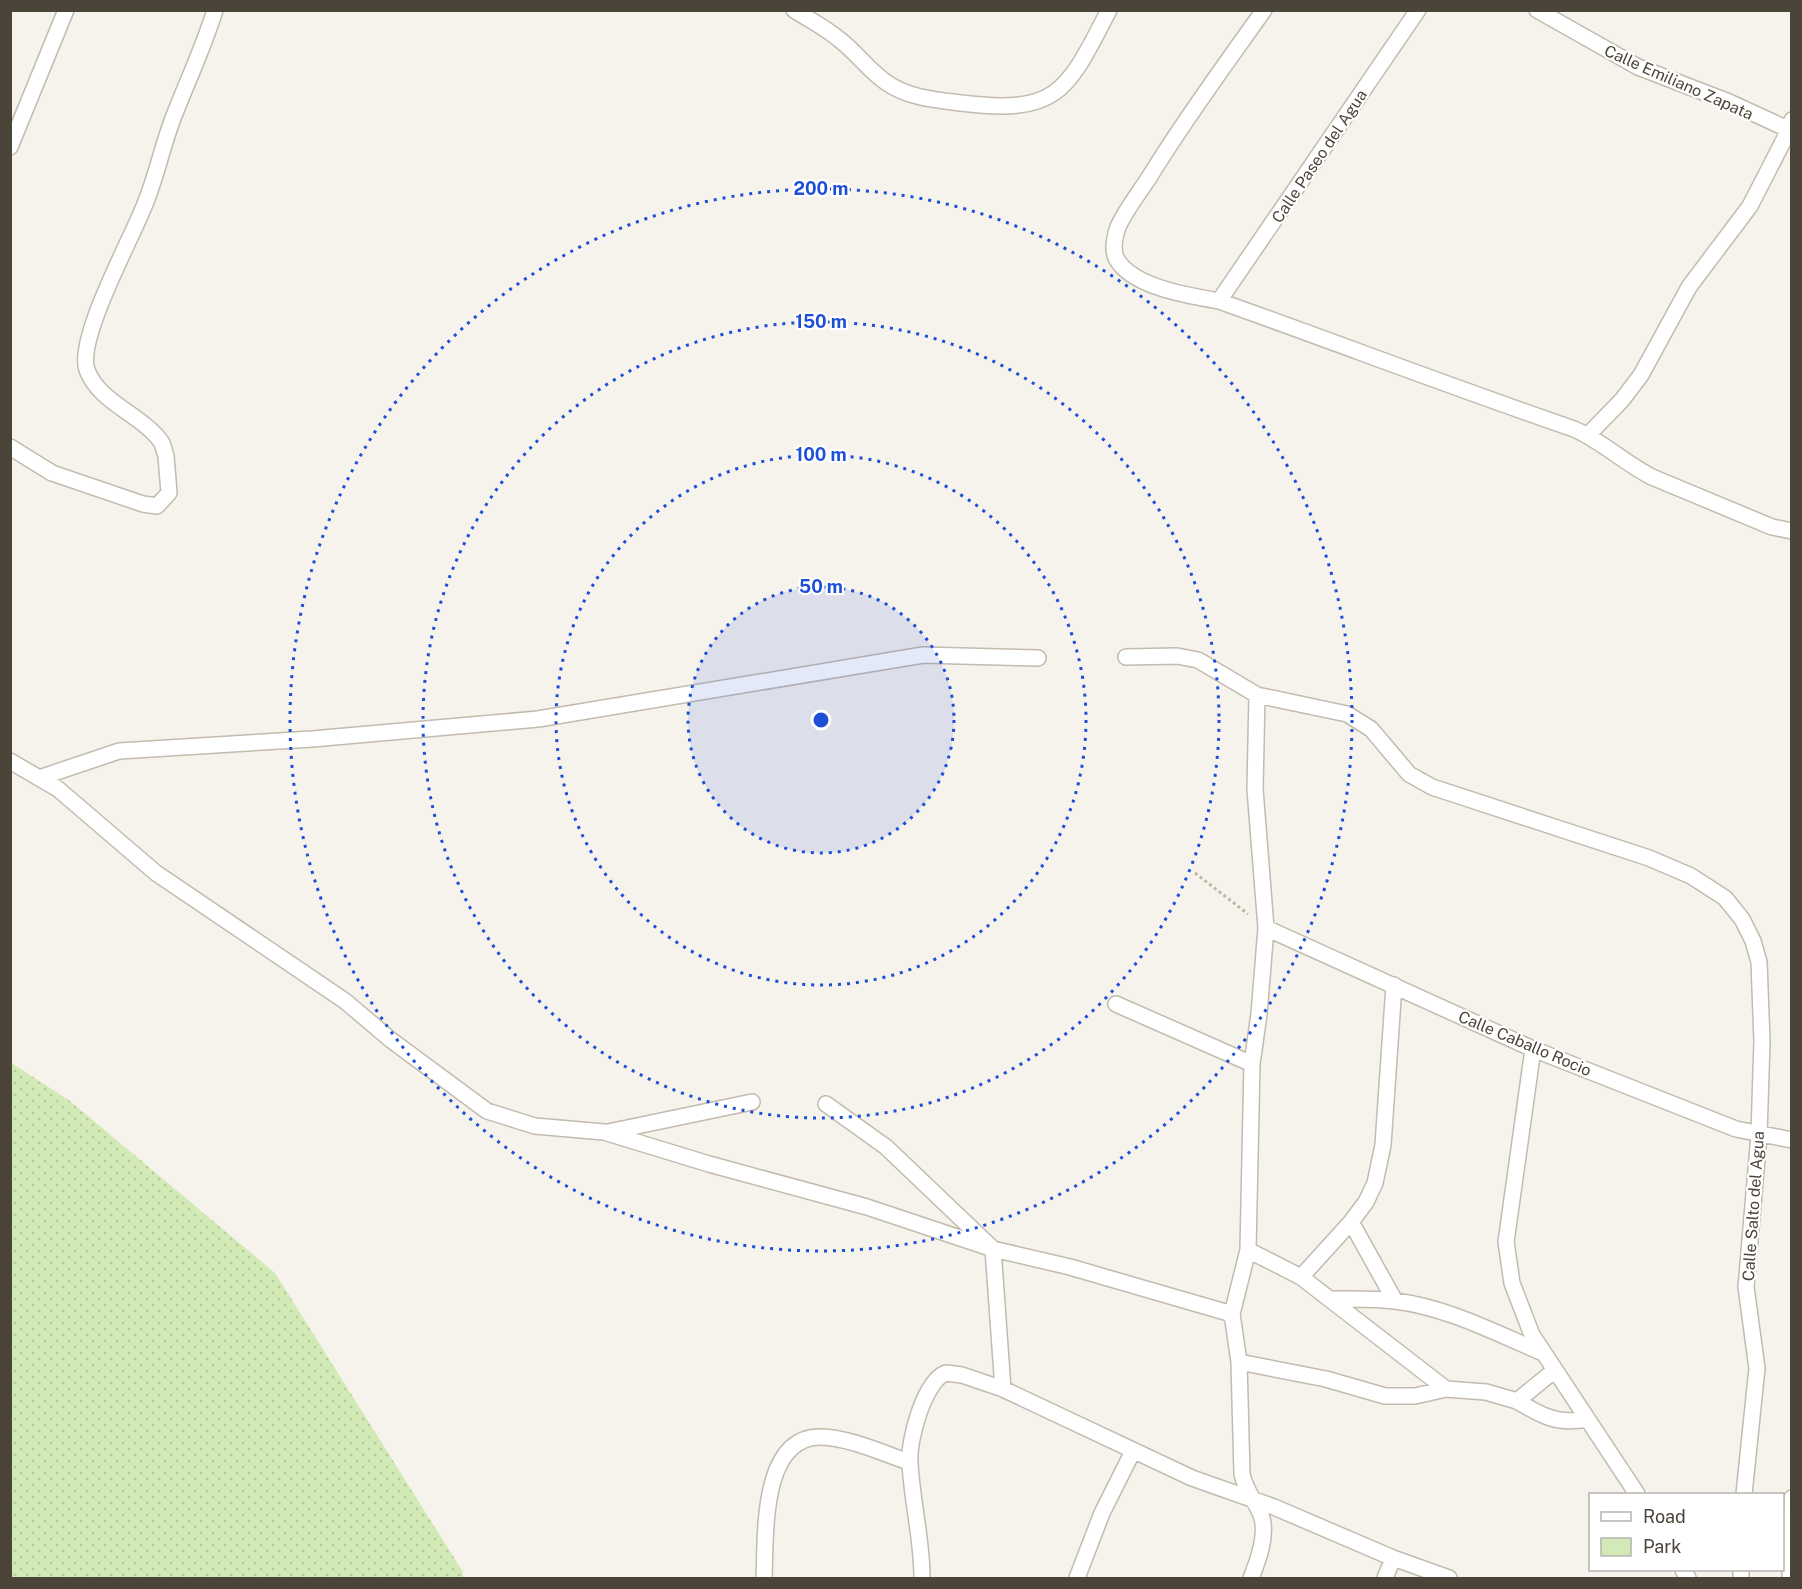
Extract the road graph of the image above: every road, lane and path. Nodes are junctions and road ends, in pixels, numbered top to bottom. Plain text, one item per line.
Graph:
1 (66, 10) edge
2 (215, 10) edge
3 (794, 10) edge
4 (1109, 10) edge
5 (1264, 10) edge
6 (1418, 10) edge
7 (1538, 10) edge
8 (1791, 127) edge
9 (11, 146) edge
10 (1219, 301) junction
11 (1588, 435) junction
12 (10, 447) edge
13 (1791, 531) edge
14 (1126, 657) dead end
15 (1038, 658) dead end
16 (1257, 695) junction
17 (10, 761) edge
18 (39, 778) junction
19 (1195, 873) dead end
20 (1266, 928) junction
21 (1394, 985) junction
22 (1116, 1004) dead end
23 (1533, 1049) junction
24 (1252, 1064) junction
25 (752, 1102) dead end
26 (826, 1104) dead end
27 (604, 1132) junction
28 (1759, 1135) junction
29 (1791, 1140) edge
30 (1351, 1222) junction
31 (993, 1249) junction
32 (1248, 1250) junction
33 (1301, 1277) junction
34 (1330, 1299) junction
35 (1395, 1300) junction
36 (1232, 1314) junction
37 (1543, 1353) junction
38 (1239, 1362) junction
39 (1555, 1370) junction
40 (1003, 1389) junction
41 (1446, 1389) junction
42 (1517, 1401) junction
43 (1587, 1419) junction
44 (1133, 1451) junction
45 (909, 1462) junction
46 (1636, 1493) edge
47 (1743, 1493) edge
48 (1251, 1498) junction
49 (1791, 1498) edge
50 (1393, 1558) junction
51 (1790, 1572) edge
52 (764, 1578) edge
53 (922, 1578) edge
54 (1077, 1578) edge
55 (1251, 1578) edge
56 (1385, 1578) edge
57 (1449, 1578) edge

1 - 9 street
2 - 12 street
3 - 4 street
5 - 10 street
6 - 10 street, Calle Paseo del Agua
7 - 8 street, Calle Emiliano Zapata
8 - 11 street
10 - 11 street
11 - 13 street
14 - 16 street, Calle Salto del Agua
15 - 18 street
16 - 20 street
16 - 28 street, Calle Salto del Agua
17 - 18 street
18 - 27 street
19 - 20 path
20 - 21 street, Calle Caballo Rocio
20 - 24 street
21 - 23 street, Calle Caballo Rocio
21 - 30 street
22 - 24 street
23 - 28 street, Calle Caballo Rocio
23 - 37 street
24 - 32 street
25 - 27 street
26 - 31 street
27 - 31 street
28 - 29 street, Calle Caballo Rocio
28 - 47 street, Calle Salto del Agua
30 - 33 street
30 - 35 street
31 - 36 street
31 - 40 street
32 - 33 street
32 - 36 street
33 - 34 street
34 - 35 street
34 - 41 street
35 - 37 street
36 - 38 street
37 - 39 street
38 - 41 street
38 - 48 street
39 - 42 street
39 - 43 street
40 - 44 street
40 - 45 street
41 - 42 street
42 - 43 street
43 - 46 street
44 - 48 street
44 - 54 street
45 - 52 street
45 - 53 street
48 - 50 street
48 - 55 street
49 - 51 street
50 - 56 street
50 - 57 street

